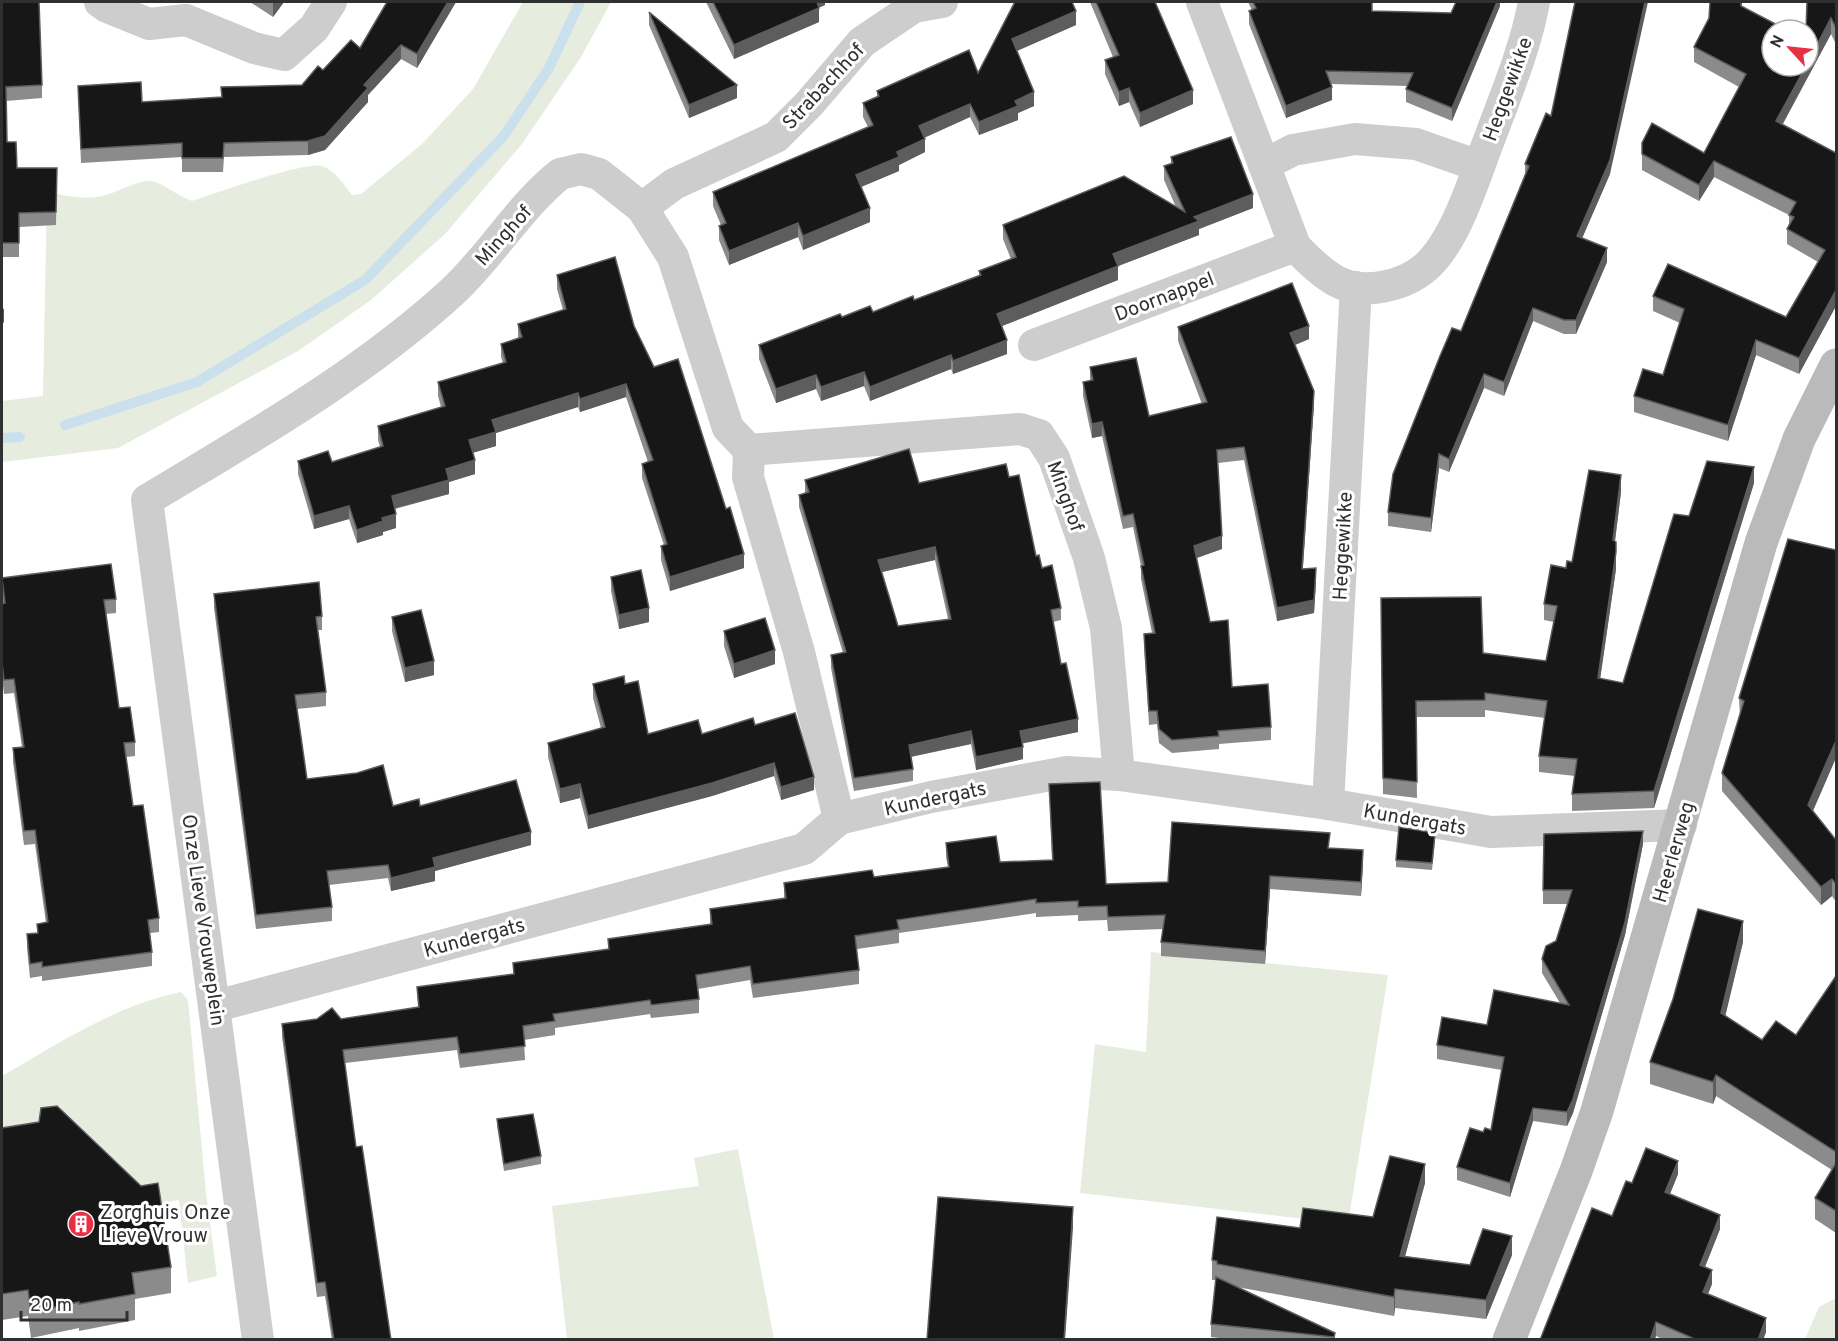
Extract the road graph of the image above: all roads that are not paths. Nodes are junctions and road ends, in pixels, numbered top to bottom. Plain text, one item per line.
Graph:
1 (100, 2) edge
2 (331, 2) edge
3 (942, 2) edge
4 (1202, 2) edge
5 (1534, 2) edge
6 (1264, 165) junction
7 (1479, 166) junction
8 (642, 208) junction
9 (1295, 246) junction
10 (1356, 287) junction
11 (1034, 345) dead end
12 (1836, 365) edge
13 (749, 450) junction
14 (147, 500) joint
15 (1119, 775) junction
16 (1328, 804) junction
17 (838, 819) junction
18 (1681, 825) junction
19 (216, 1006) junction
20 (258, 1340) edge
21 (1509, 1340) edge

1 - 2 street
3 - 8 street, Strabachhof
4 - 6 street, Heggewikke
5 - 7 street, Heggewikke
6 - 7 street
6 - 9 street, Heggewikke
7 - 10 street, Heggewikke
8 - 13 street, Minghof
8 - 14 street, Minghof
9 - 10 street, Heggewikke
9 - 11 street, Doornappel
10 - 16 street, Heggewikke
12 - 18 main road, Heerlerweg
13 - 15 street, Minghof
13 - 17 street
14 - 19 street, Onze Lieve Vrouweplein
15 - 16 street, Kundergats
15 - 17 street, Kundergats
16 - 18 street, Kundergats
17 - 19 street, Kundergats
18 - 21 main road, Heerlerweg
19 - 20 street, Onze Lieve Vrouweplein

